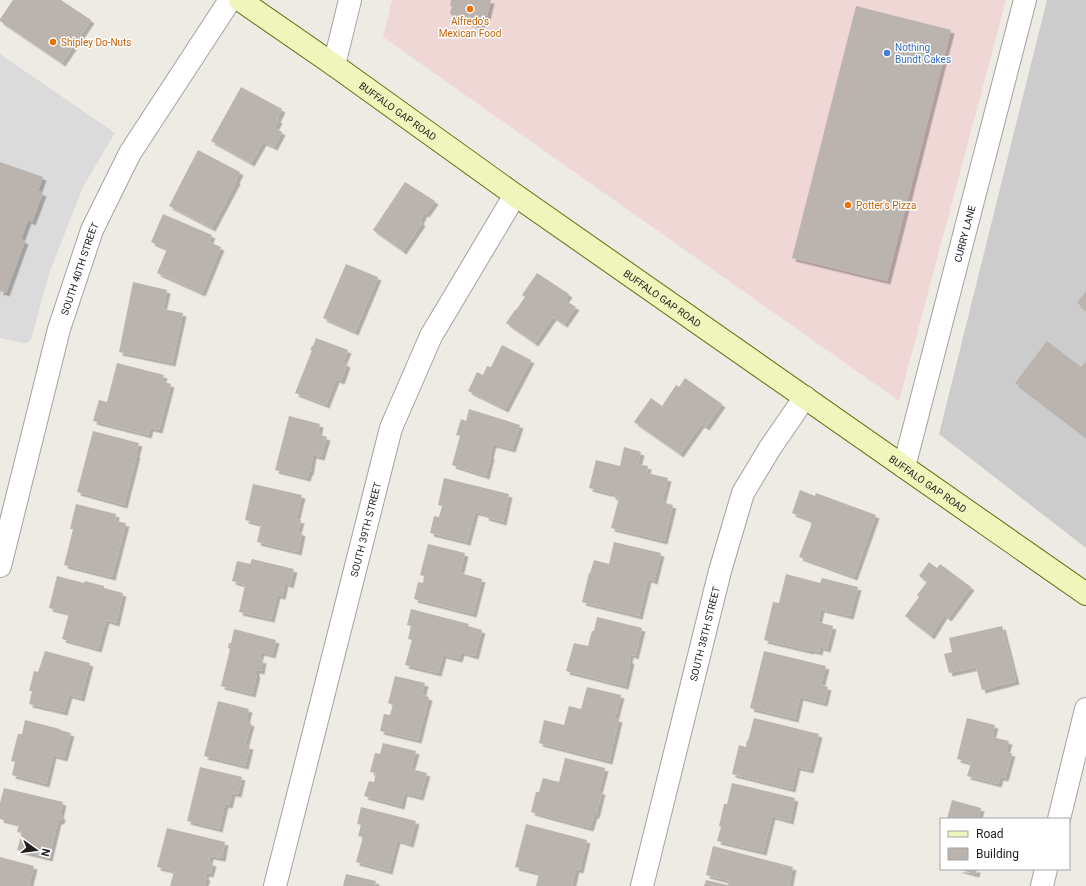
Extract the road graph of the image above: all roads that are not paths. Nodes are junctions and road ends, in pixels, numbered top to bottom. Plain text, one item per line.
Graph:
1 (230, 0) edge
2 (240, 0) edge
3 (350, 0) edge
4 (1025, 0) edge
5 (334, 65) junction
6 (515, 195) junction
7 (805, 397) junction
8 (904, 467) junction
9 (0, 566) edge
10 (1086, 594) edge
11 (1086, 709) edge
12 (1059, 818) edge
13 (1046, 870) edge
14 (275, 886) edge
15 (642, 886) edge
16 (1042, 886) edge

1 - 9 street, SOUTH 40TH STREET
2 - 5 main road, BUFFALO GAP ROAD
3 - 5 street
4 - 8 street, CURRY LANE
5 - 6 main road, BUFFALO GAP ROAD
6 - 7 main road, BUFFALO GAP ROAD
6 - 14 street, SOUTH 39TH STREET
7 - 8 main road, BUFFALO GAP ROAD
7 - 15 street, SOUTH 38TH STREET
8 - 10 main road, BUFFALO GAP ROAD
11 - 12 street
13 - 16 street

